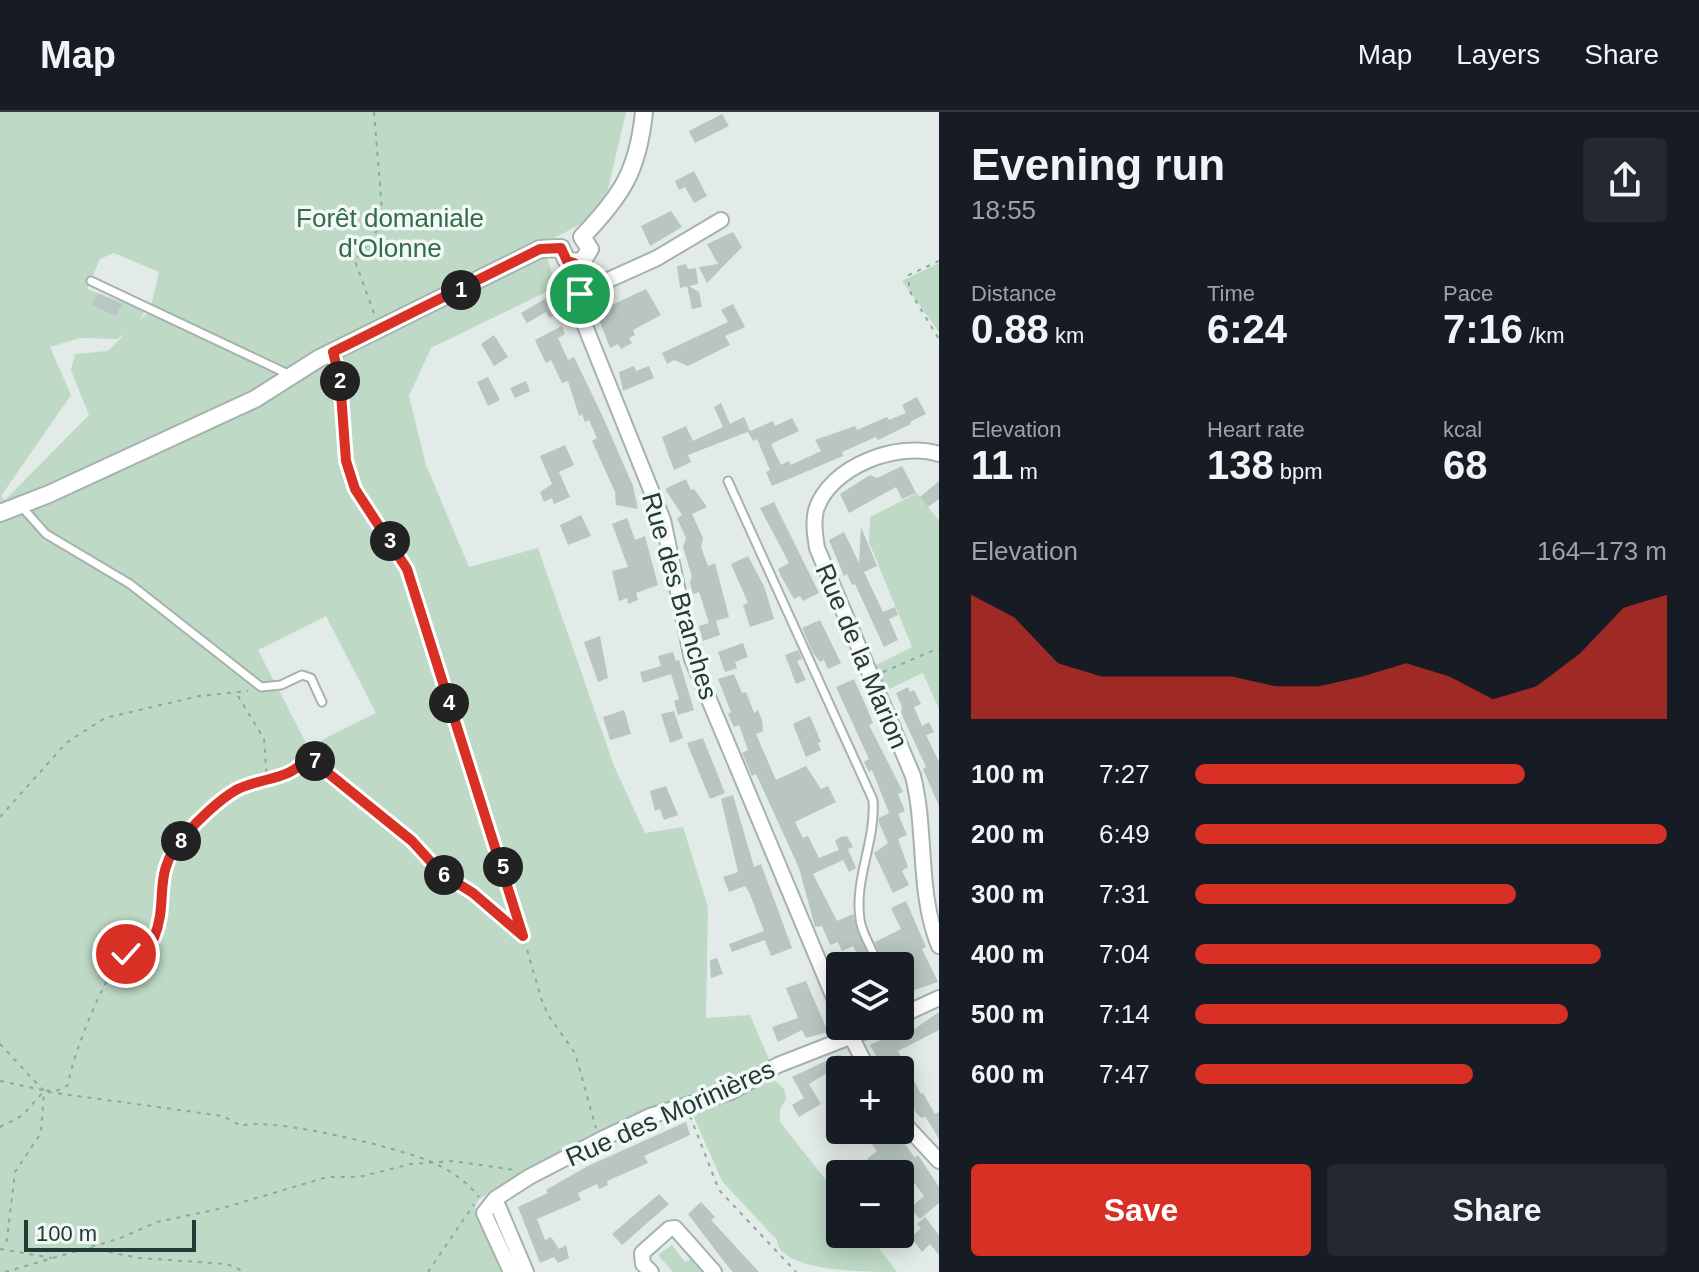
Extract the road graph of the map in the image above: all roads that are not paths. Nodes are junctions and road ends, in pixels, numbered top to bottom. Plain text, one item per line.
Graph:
1 (644, 112) edge
2 (721, 220) dead end
3 (582, 237) junction
4 (561, 248) junction
5 (574, 263) junction
6 (91, 281) dead end
7 (573, 296) junction
8 (292, 376) junction
9 (939, 454) edge
10 (728, 481) dead end
11 (21, 506) junction
12 (0, 513) edge
13 (322, 702) dead end
14 (939, 946) edge
15 (873, 952) edge
16 (826, 959) edge
17 (939, 998) edge
18 (914, 1010) edge
19 (831, 1040) edge
20 (914, 1134) edge
21 (939, 1161) edge
22 (485, 1200) junction
23 (511, 1272) edge
24 (526, 1272) edge
25 (651, 1272) edge
26 (714, 1272) edge

1 - 3 street
2 - 7 street
3 - 4 street
3 - 5 street
4 - 5 street
4 - 8 street
5 - 7 street, Rue des Branches
6 - 8 lane
7 - 16 street, Rue des Branches
8 - 11 street
9 - 14 street, Rue de la Marion
10 - 15 lane
11 - 12 street
11 - 13 lane
17 - 18 street
19 - 22 street, Rue des Morinières
20 - 21 street
22 - 23 street
22 - 24 street
25 - 26 street

